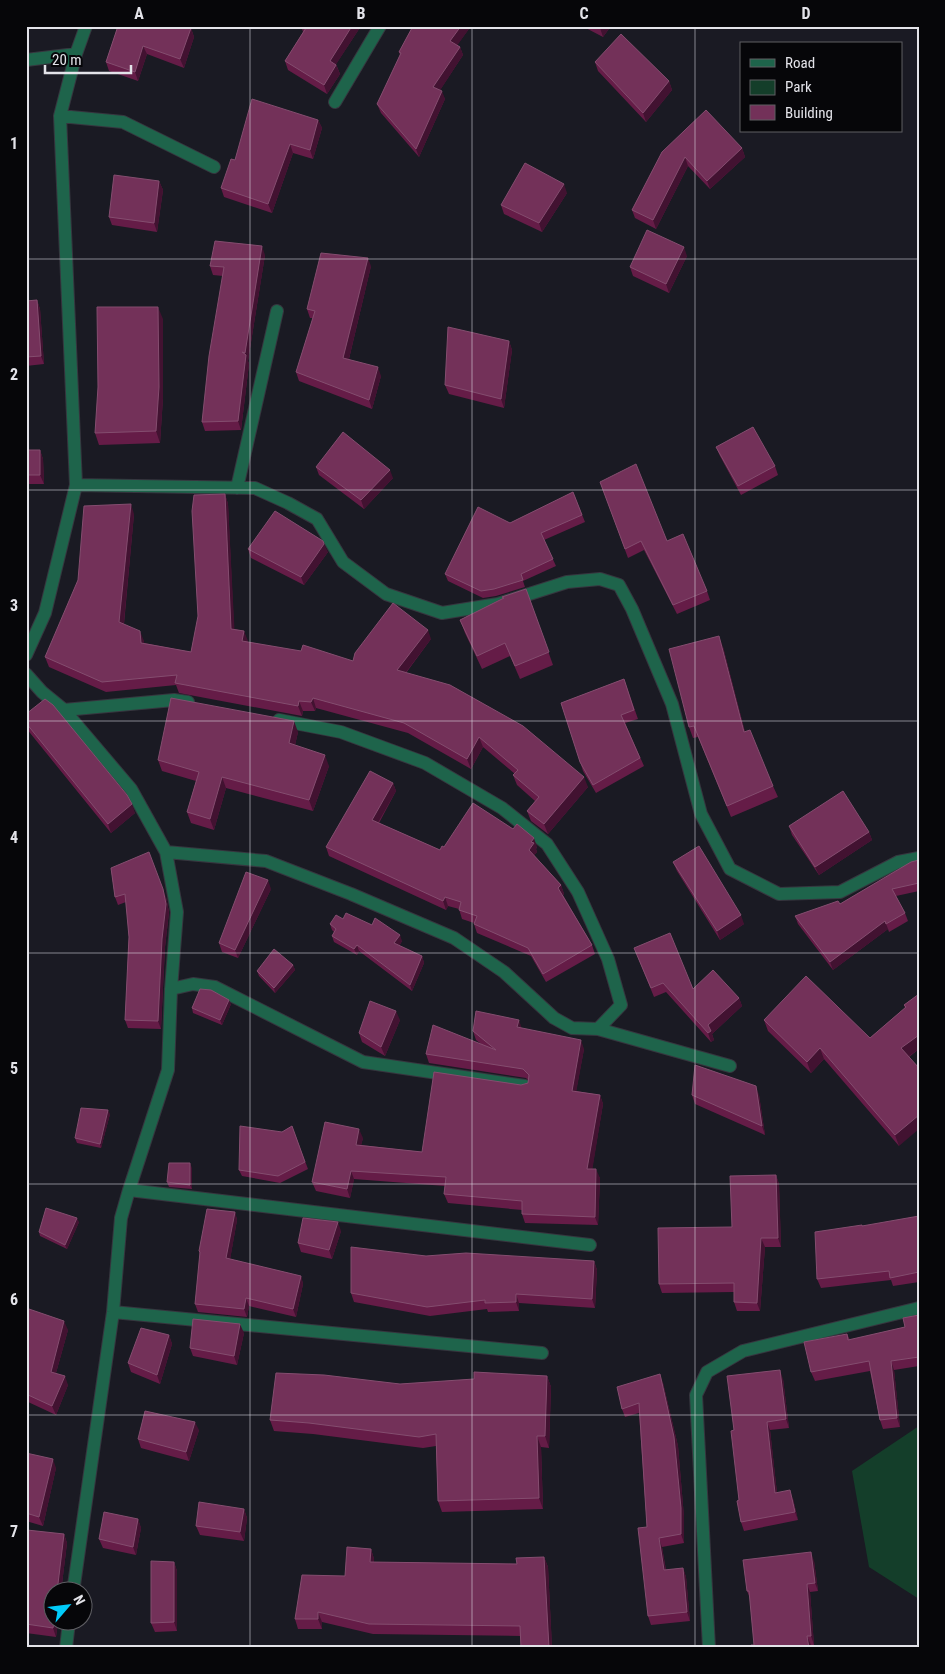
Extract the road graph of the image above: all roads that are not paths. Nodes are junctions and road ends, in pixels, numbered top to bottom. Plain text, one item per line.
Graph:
1 (86, 26) edge
2 (380, 26) edge
3 (76, 54) junction
4 (26, 60) edge
5 (334, 102) dead end
6 (60, 116) junction
7 (214, 167) dead end
8 (277, 311) dead end
9 (76, 485) junction
10 (237, 488) junction
11 (26, 654) edge
12 (26, 674) edge
13 (202, 705) edge
14 (64, 710) junction
15 (267, 718) edge
16 (166, 852) junction
17 (919, 858) edge
18 (171, 989) junction
19 (598, 1029) junction
20 (730, 1066) dead end
21 (525, 1086) edge
22 (129, 1190) junction
23 (590, 1245) dead end
24 (919, 1308) edge
25 (113, 1312) junction
26 (542, 1353) dead end
27 (74, 1582) edge
28 (68, 1632) edge
29 (66, 1648) edge
30 (709, 1648) edge

1 - 3 street
2 - 5 street
3 - 4 street
3 - 6 street
6 - 7 street
6 - 9 street
8 - 10 street
9 - 10 street
9 - 11 street
10 - 17 street
12 - 14 street
13 - 14 street
14 - 16 street
15 - 19 street
16 - 18 street
16 - 19 street
18 - 21 street
18 - 22 street
19 - 20 street
22 - 23 street
22 - 25 street
24 - 30 street
25 - 26 street
25 - 27 street
28 - 29 street

